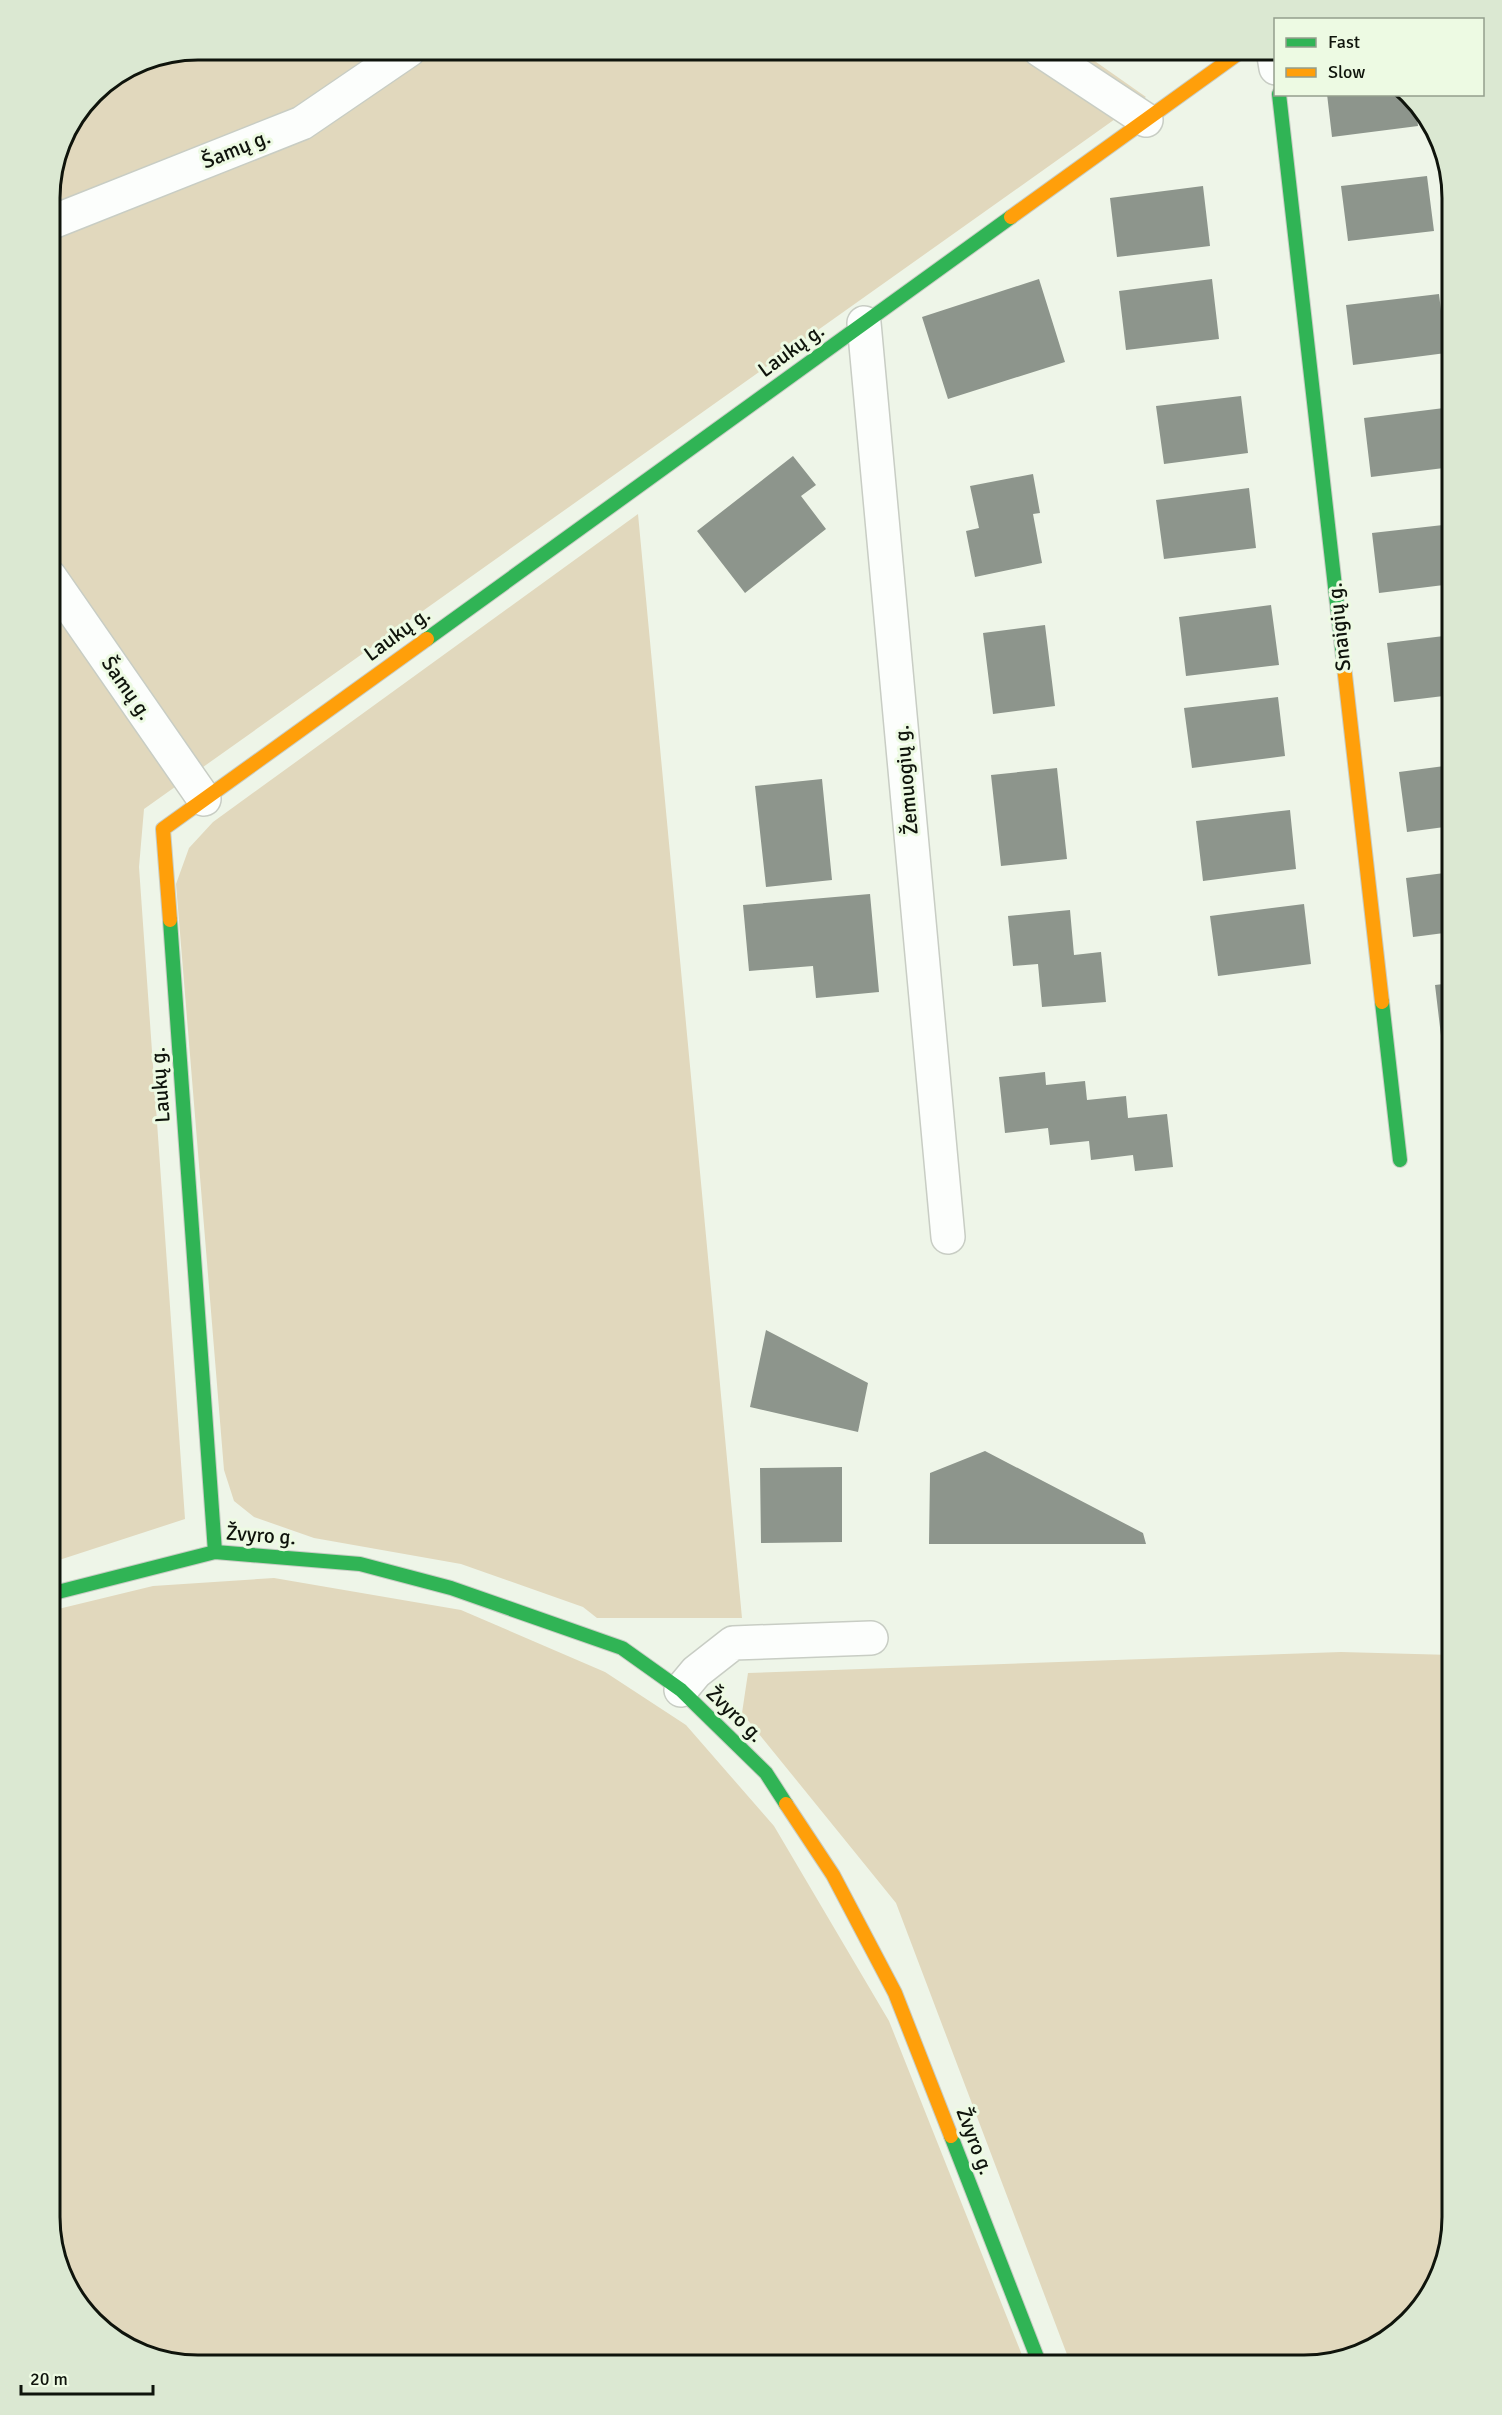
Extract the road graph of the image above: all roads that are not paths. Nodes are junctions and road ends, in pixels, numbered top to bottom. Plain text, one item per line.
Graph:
1 (394, 60) edge
2 (1055, 60) edge
3 (1229, 60) edge
4 (1279, 96) edge
5 (1146, 120) junction
6 (60, 219) edge
7 (864, 323) junction
8 (60, 591) edge
9 (204, 799) junction
10 (1400, 1160) dead end
11 (948, 1237) dead end
12 (215, 1552) junction
13 (60, 1591) edge
14 (871, 1638) dead end
15 (681, 1690) junction
16 (1036, 2355) edge

1 - 6 street, Šamų g.
2 - 5 street
3 - 5 street, Laukų g.
4 - 10 street, Snaigių g.
5 - 7 street, Laukų g.
7 - 9 street, Laukų g.
7 - 11 street, Žemuogių g.
8 - 9 street, Šamų g.
9 - 12 street, Laukų g.
12 - 13 street, Žvyro g.
12 - 15 street, Žvyro g.
14 - 15 street
15 - 16 street, Žvyro g.

